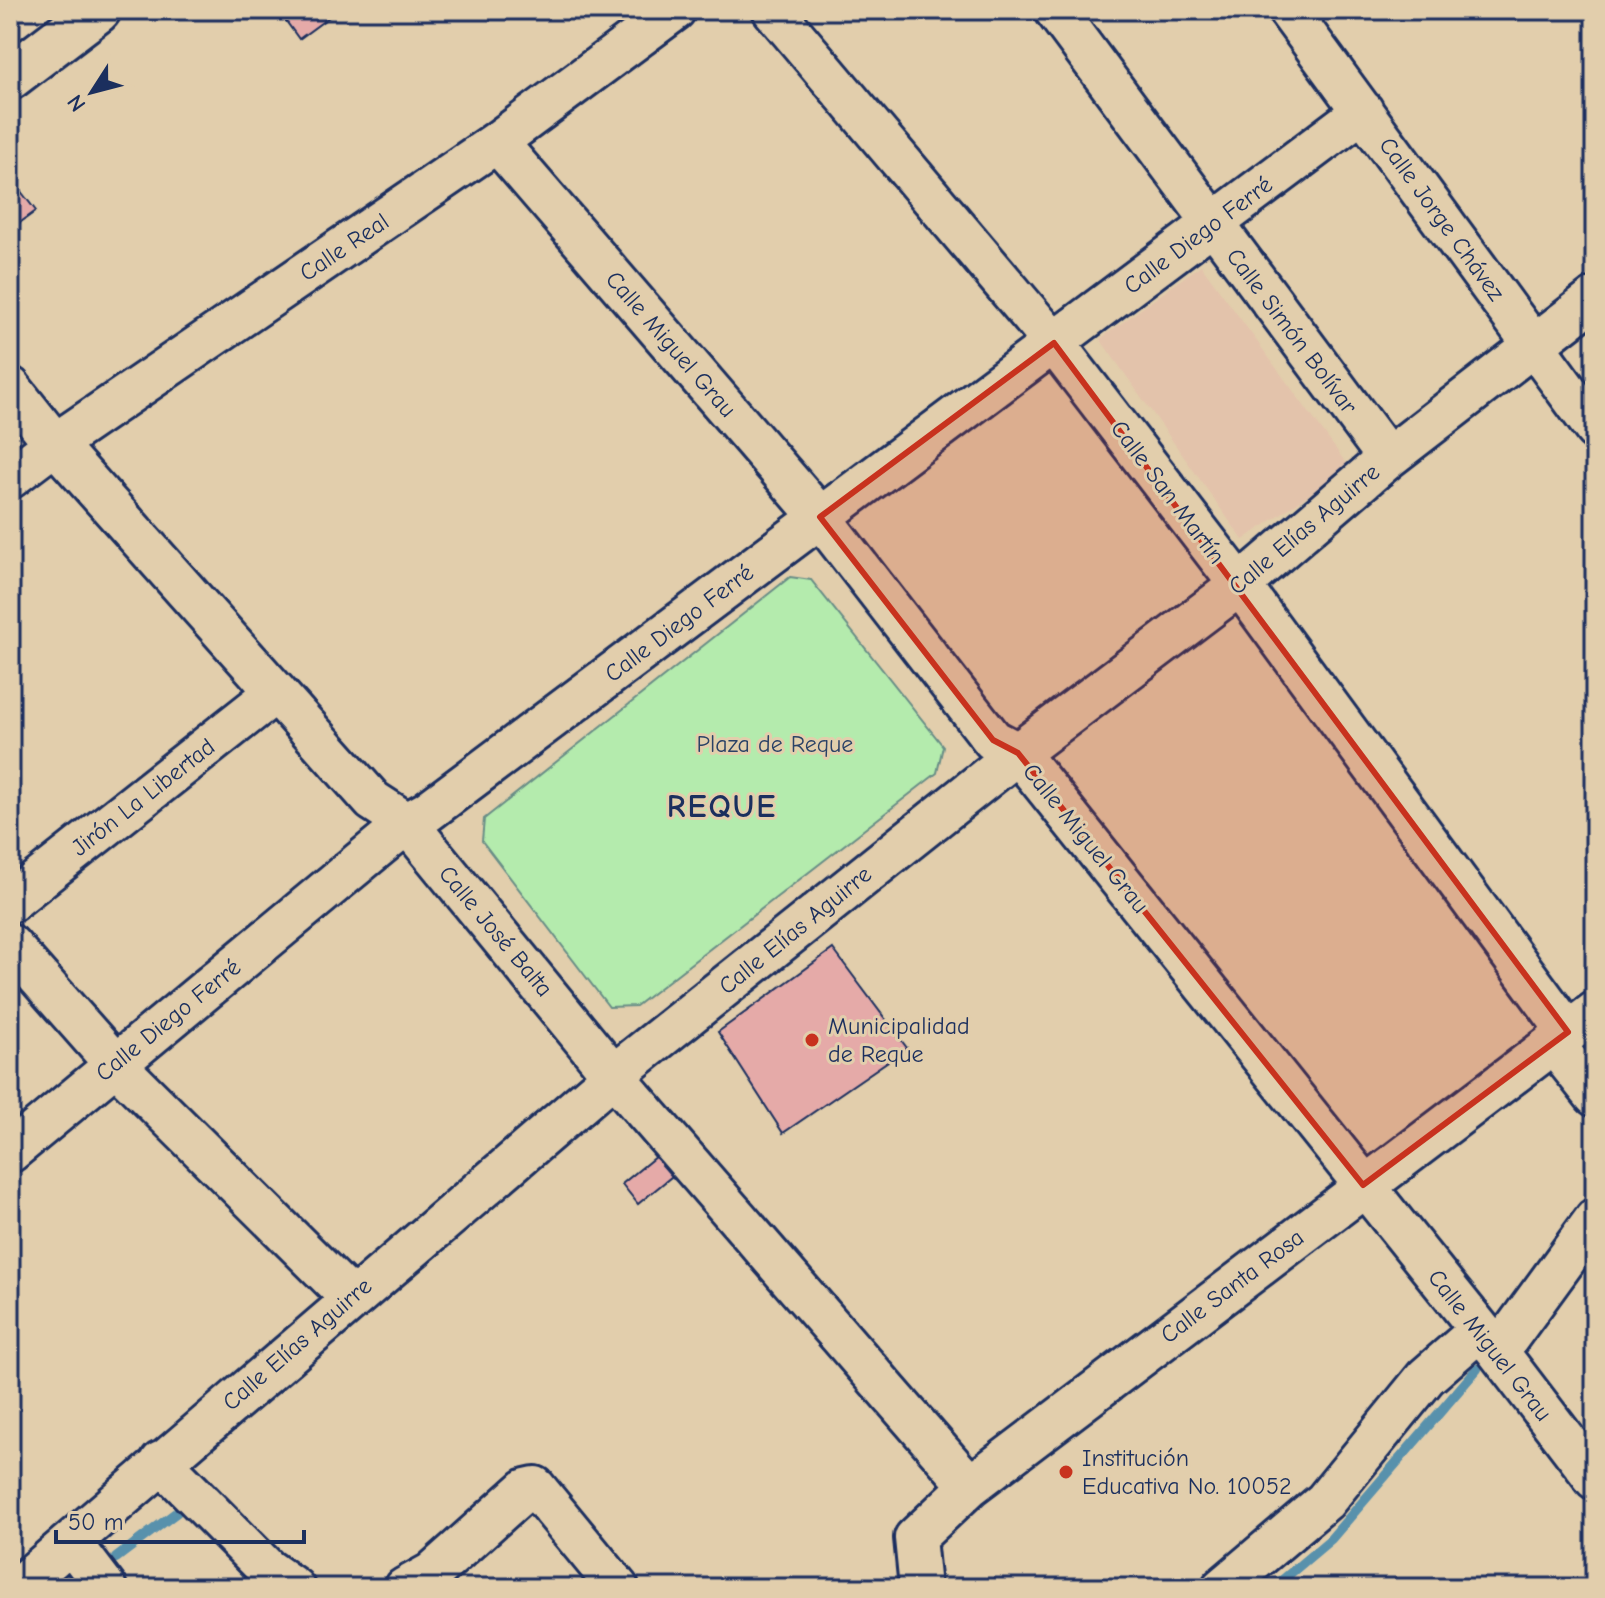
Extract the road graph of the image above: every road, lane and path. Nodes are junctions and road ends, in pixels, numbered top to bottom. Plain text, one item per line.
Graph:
1 (98, 10) edge
2 (675, 10) edge
3 (773, 10) edge
4 (1055, 10) edge
5 (1288, 10) edge
6 (10, 77) edge
7 (1363, 111) junction
8 (497, 142) junction
9 (1212, 225) junction
10 (1595, 298) edge
11 (1054, 343) junction
12 (1535, 344) junction
13 (10, 387) edge
14 (1595, 429) edge
15 (55, 444) junction
16 (1388, 458) junction
17 (10, 478) edge
18 (820, 517) junction
19 (1240, 585) junction
20 (276, 692) junction
21 (1018, 753) junction
22 (407, 823) junction
23 (10, 902) edge
24 (10, 945) edge
25 (1581, 1023) edge
26 (114, 1063) junction
27 (613, 1075) junction
28 (1595, 1096) edge
29 (10, 1152) edge
30 (1363, 1185) junction
31 (1595, 1219) edge
32 (351, 1298) junction
33 (1489, 1341) junction
34 (161, 1462) junction
35 (1595, 1479) edge
36 (970, 1486) junction
37 (71, 1542) junction
38 (17, 1588) edge
39 (106, 1588) edge
40 (294, 1588) edge
41 (405, 1588) edge
42 (618, 1588) edge
43 (920, 1588) edge
44 (1222, 1588) edge

1 - 6 highway
2 - 8 street, Calle Real
3 - 11 street, Calle San Martín
4 - 9 street, Calle Simón Bolívar
5 - 7 street, Calle Jorge Chávez
7 - 9 street, Calle Diego Ferré
7 - 12 street, Calle Jorge Chávez
8 - 15 street, Calle Real
8 - 18 street, Calle Miguel Grau
9 - 11 street, Calle Diego Ferré
9 - 16 street, Calle Simón Bolívar
10 - 12 street, Calle Elías Aguirre
11 - 18 street, Calle Diego Ferré
11 - 19 street, Calle San Martín
12 - 14 street, Calle Jorge Chávez
12 - 16 street, Calle Elías Aguirre
13 - 15 street, Calle José Balta
15 - 17 street, Calle Real
15 - 20 street, Calle José Balta
16 - 19 street, Calle Elías Aguirre
18 - 21 street, Calle Miguel Grau
18 - 22 street, Calle Diego Ferré
19 - 21 street, Calle Elías Aguirre
19 - 25 street, Calle San Martín
20 - 22 street, Calle José Balta
20 - 23 street, Jirón La Libertad
21 - 27 street, Calle Elías Aguirre
21 - 30 street, Calle Miguel Grau
22 - 26 street, Calle Diego Ferré
22 - 27 street, Calle José Balta
24 - 26 street
25 - 28 street, Calle San Martín
25 - 30 street, Calle Santa Rosa
26 - 29 street, Calle Diego Ferré
26 - 32 street
27 - 32 street, Calle Elías Aguirre
27 - 36 street, Calle José Balta
30 - 33 street, Calle Miguel Grau
30 - 36 street, Calle Santa Rosa
31 - 33 street
32 - 34 street, Calle Elías Aguirre
33 - 35 street, Calle Miguel Grau
33 - 44 street
34 - 37 street, Calle Elías Aguirre
34 - 40 street
36 - 43 street, Calle Santa Rosa
37 - 38 street, Calle Elías Aguirre
37 - 39 street
41 - 42 street

